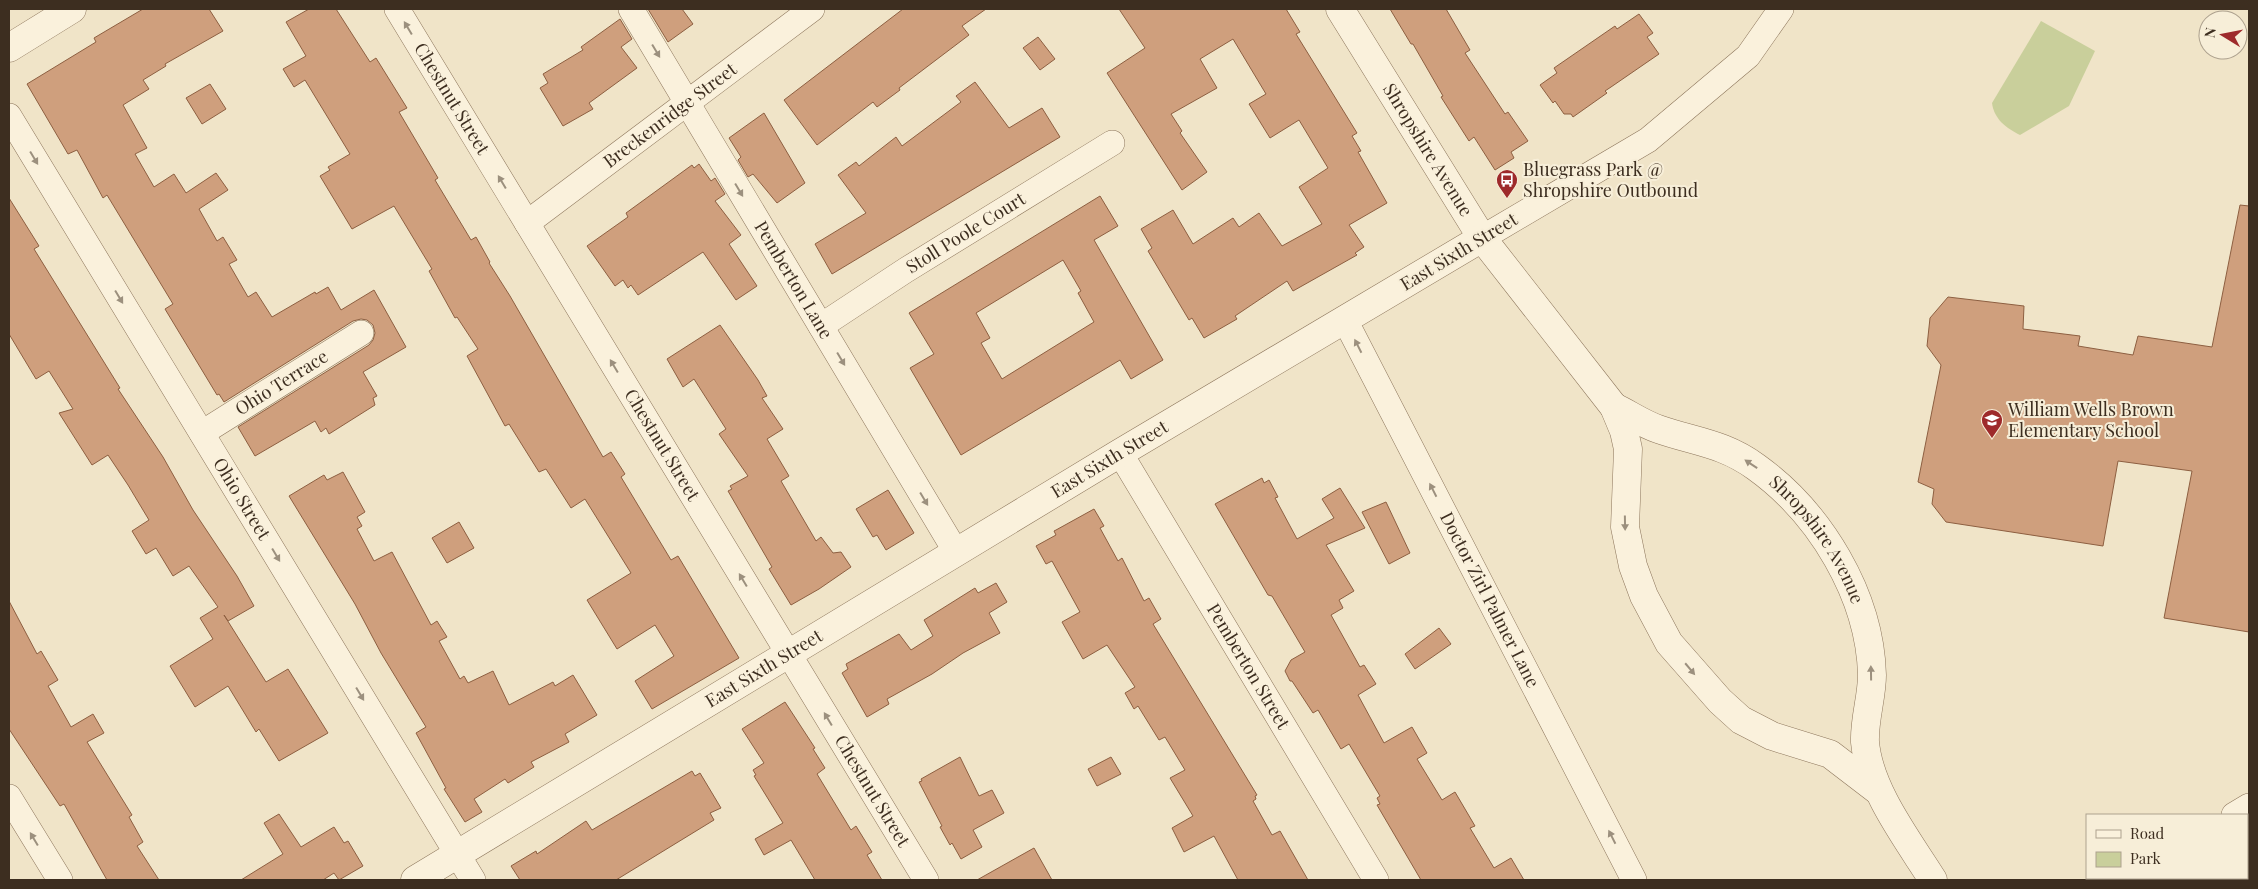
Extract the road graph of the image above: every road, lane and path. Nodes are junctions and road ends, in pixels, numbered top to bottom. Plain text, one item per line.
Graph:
1 (72, 9) edge
2 (397, 9) edge
3 (631, 9) edge
4 (812, 9) edge
5 (1340, 9) edge
6 (1781, 9) edge
7 (9, 48) edge
8 (687, 103) junction
9 (9, 116) edge
10 (1112, 143) dead end
11 (527, 223) junction
12 (1482, 238) junction
13 (1345, 320) junction
14 (821, 326) junction
15 (360, 333) dead end
16 (1614, 407) junction
17 (202, 433) junction
18 (1679, 436) junction
19 (1120, 453) junction
20 (1628, 483) junction
21 (956, 552) junction
22 (789, 655) junction
23 (1868, 706) junction
24 (1802, 746) junction
25 (1877, 790) junction
26 (9, 797) edge
27 (2249, 806) edge
28 (2236, 814) edge
29 (458, 854) junction
30 (60, 880) edge
31 (415, 880) edge
32 (474, 880) edge
33 (926, 880) edge
34 (1376, 880) edge
35 (1634, 880) edge
36 (1933, 880) edge

1 - 7 street
11 -> 2 street, Chestnut Street
3 -> 8 street, Pemberton Lane
4 - 8 street, Breckenridge Street
5 - 12 street, Shropshire Avenue
6 - 12 street, East Sixth Street
8 - 11 street, Breckenridge Street
8 -> 14 street, Pemberton Lane
9 -> 17 street, Ohio Street
10 - 14 street, Stoll Poole Court
22 -> 11 street, Chestnut Street
12 - 13 street, East Sixth Street
12 - 16 street, Shropshire Avenue
13 - 19 street, East Sixth Street
35 -> 13 street, Doctor Zirl Palmer Lane
14 -> 21 street, Pemberton Lane
15 - 17 street, Ohio Terrace
16 - 18 street, Shropshire Avenue
16 - 20 street, Shropshire Avenue
17 -> 29 street, Ohio Street
18 - 20 street, Shropshire Avenue
23 -> 18 street, Shropshire Avenue
19 - 21 street, East Sixth Street
19 - 34 street, Pemberton Street
20 -> 24 street, Shropshire Avenue
21 - 22 street, East Sixth Street
22 - 29 street, East Sixth Street
33 -> 22 street, Chestnut Street
23 - 24 street, Shropshire Avenue
23 - 25 street, Shropshire Avenue
24 - 25 street, Shropshire Avenue
25 - 36 street, Shropshire Avenue
30 -> 26 street
27 - 28 street
29 - 31 street, East Sixth Street
29 - 32 street, Ohio Street

